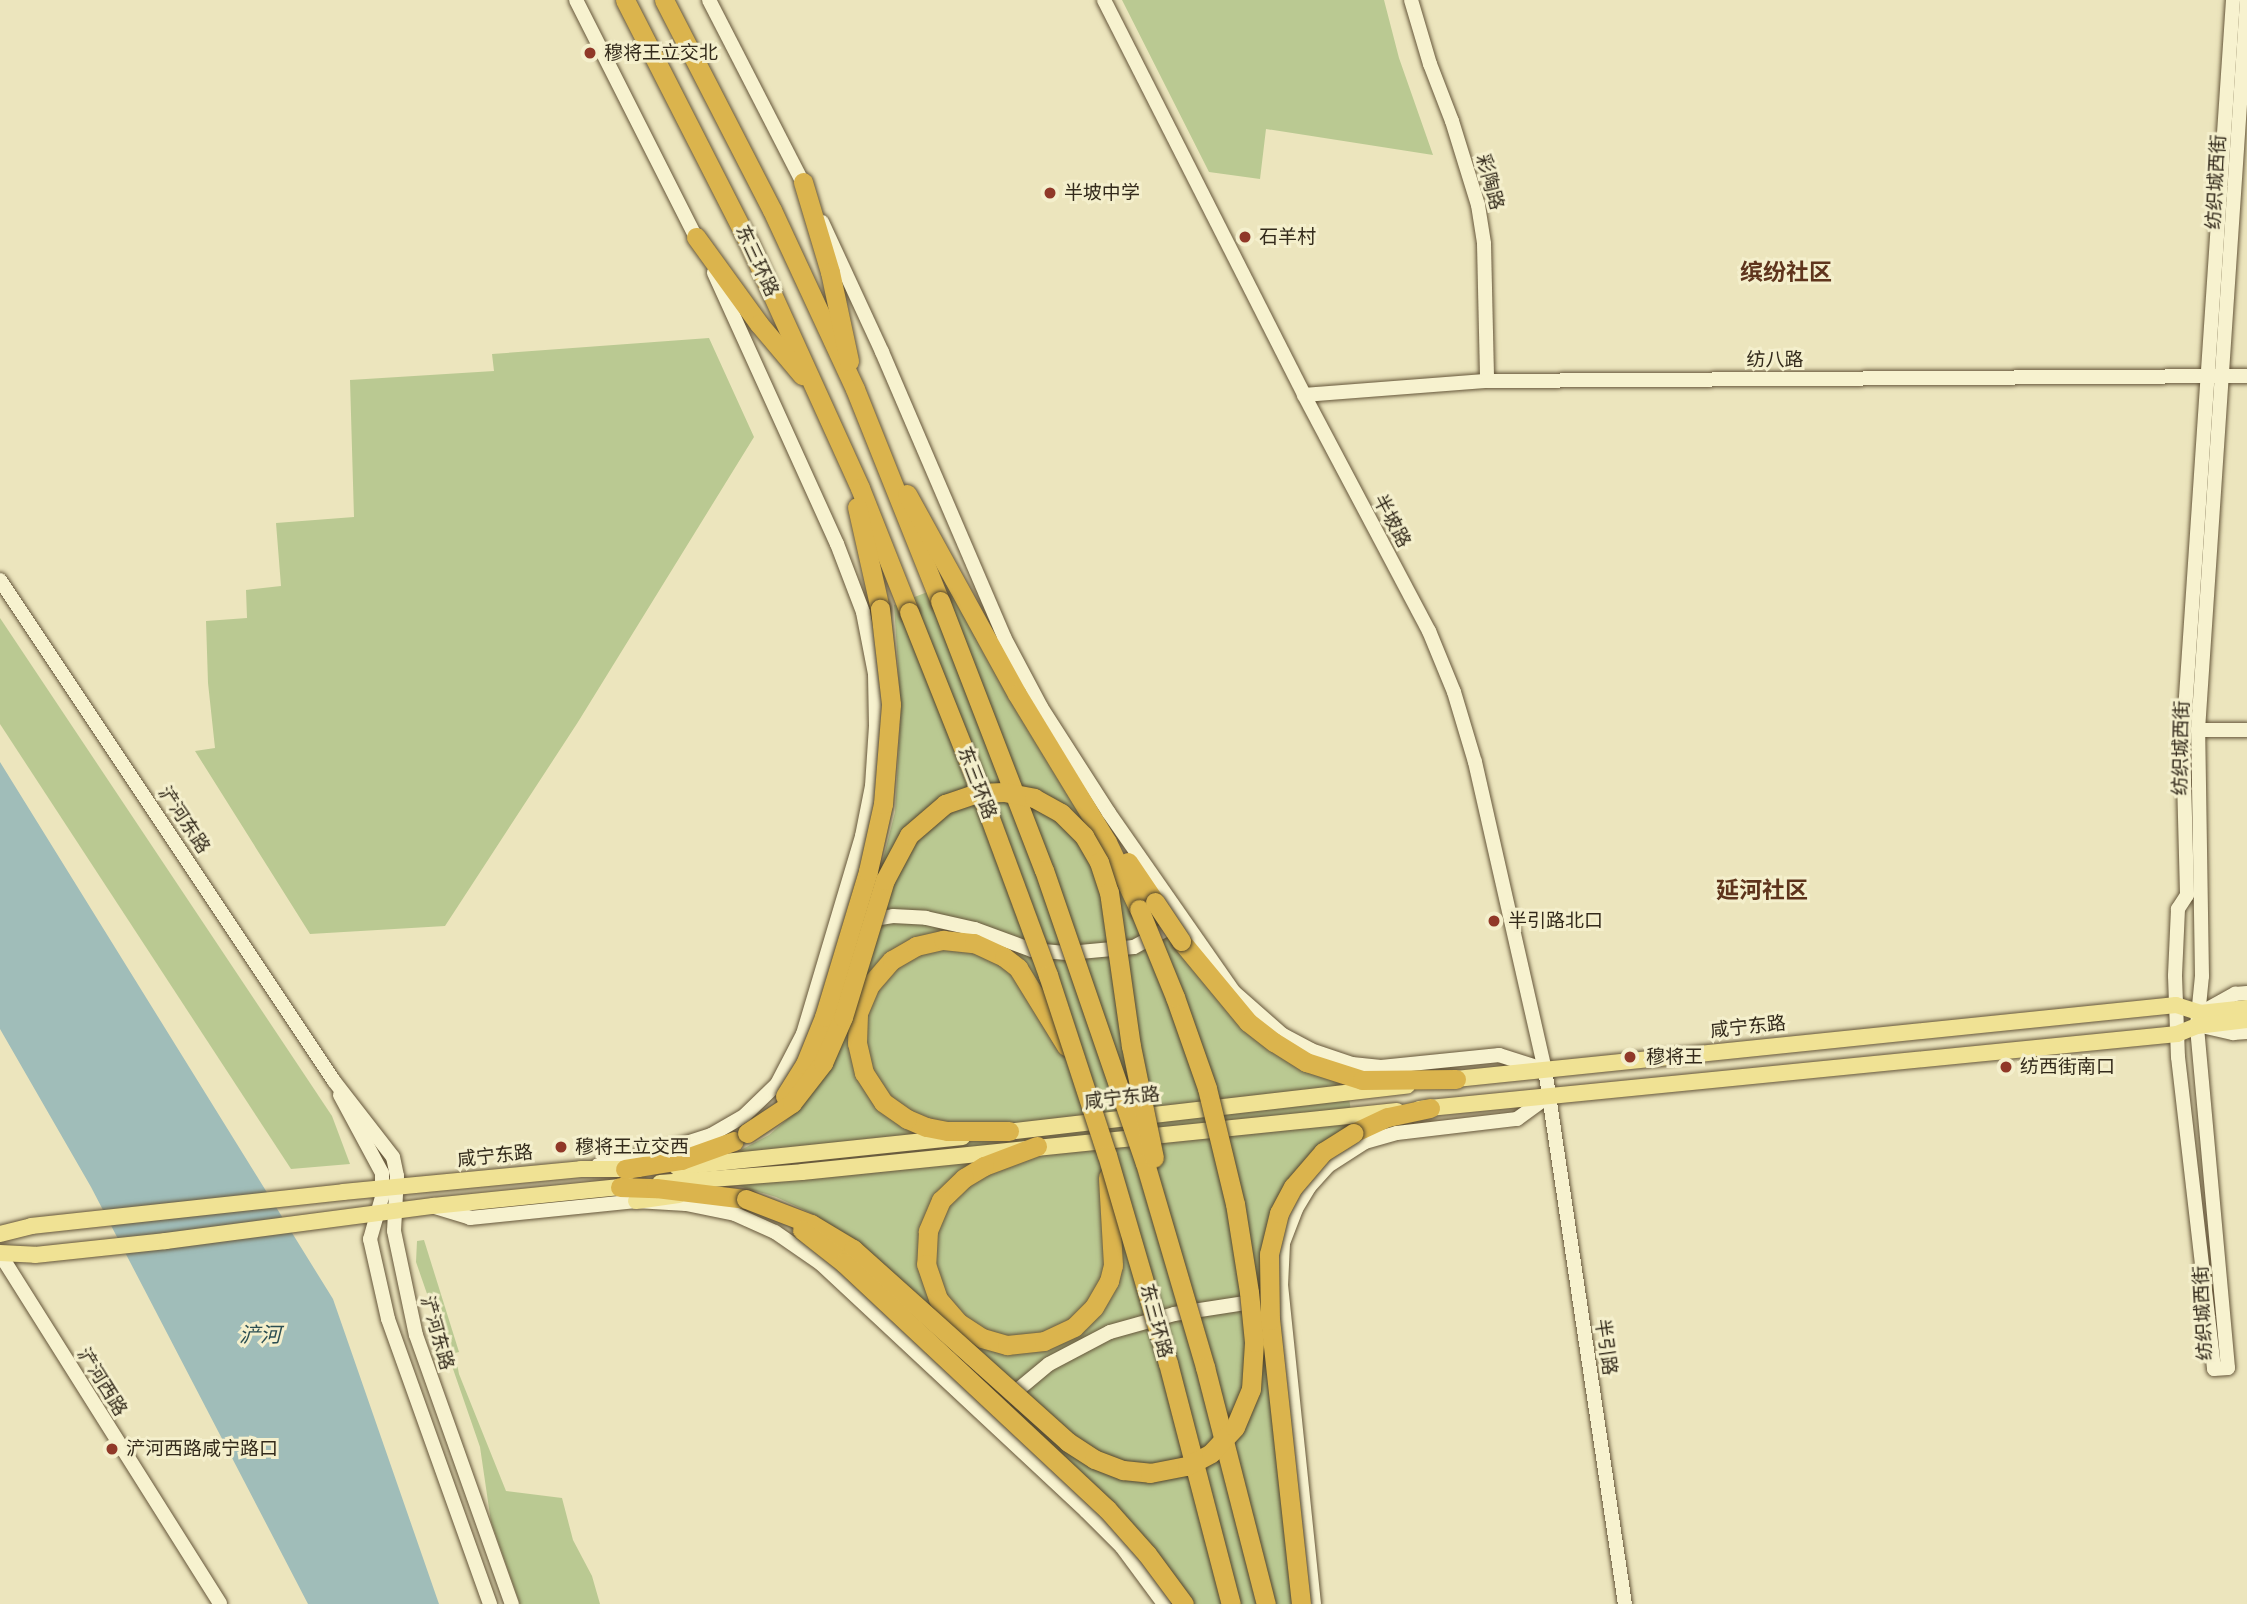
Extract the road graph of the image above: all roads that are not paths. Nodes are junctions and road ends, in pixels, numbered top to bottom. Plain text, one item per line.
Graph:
1 (576, 0) edge
2 (625, 0) edge
3 (664, 0) edge
4 (709, 0) edge
5 (1104, 0) edge
6 (1411, 0) edge
7 (2233, 0) edge
8 (2247, 0) edge
9 (2241, 27) edge
10 (803, 182) junction
11 (696, 237) junction
12 (2247, 376) edge
13 (2215, 377) junction
14 (1487, 381) junction
15 (855, 389) junction
16 (815, 390) junction
17 (1304, 395) junction
18 (876, 439) junction
19 (842, 448) junction
20 (0, 580) edge
21 (2198, 730) junction
22 (2247, 730) edge
23 (1147, 905) junction
24 (1183, 920) junction
25 (835, 927) junction
26 (2247, 993) edge
27 (2176, 1005) junction
28 (2247, 1008) edge
29 (2199, 1019) junction
30 (2247, 1020) edge
31 (2247, 1032) edge
32 (2177, 1034) junction
33 (1077, 1065) junction
34 (1545, 1069) junction
35 (1457, 1079) junction
36 (1549, 1096) junction
37 (1430, 1108) junction
38 (1009, 1131) junction
39 (740, 1137) junction
40 (1037, 1146) junction
41 (1107, 1155) junction
42 (581, 1168) junction
43 (802, 1172) junction
44 (622, 1178) junction
45 (390, 1187) junction
46 (698, 1192) junction
47 (746, 1199) junction
48 (636, 1201) junction
49 (433, 1206) junction
50 (393, 1213) junction
51 (376, 1215) junction
52 (0, 1234) edge
53 (1168, 1238) junction
54 (0, 1253) edge
55 (0, 1271) edge
56 (18, 1287) junction
57 (1282, 1298) junction
58 (988, 1419) junction
59 (220, 1604) edge
60 (490, 1604) edge
61 (512, 1604) edge
62 (1164, 1604) edge
63 (1184, 1604) edge
64 (1231, 1604) edge
65 (1266, 1604) edge
66 (1301, 1604) edge
67 (1314, 1604) edge
68 (1625, 1604) edge

1 - 11 street
2 - 16 highway, 东三环路
3 - 15 highway, 东三环路
4 - 10 street
5 - 17 street, 半坡路
6 - 14 street, 彩陶路
7 - 9 street, 纺织城西街
8 - 9 street, 纺织城西街
9 - 13 street, 纺织城西街
10 - 15 highway
10 - 24 street
11 - 16 highway
11 - 25 street
12 - 13 street, 纺八路
13 - 14 street, 纺八路
13 - 21 street, 纺织城西街
13 - 27 street, 纺织城西街
14 - 17 street, 纺八路
15 - 18 highway, 东三环路
16 - 19 highway, 东三环路
17 - 34 street, 半坡路
18 - 23 highway
18 - 53 highway, 东三环路, bridge
19 - 33 highway, 东三环路, bridge
19 - 39 highway, bridge
20 - 45 street, 浐河东路
21 - 22 street
21 - 29 street, 纺织城西街
23 - 35 highway, bridge
23 - 47 highway, bridge
24 - 25 street
24 - 34 street
25 - 42 street
26 - 29 street
27 - 29 main road, 咸宁东路
27 - 32 street, 纺织城西街
27 - 34 main road, 咸宁东路
28 - 29 main road, 咸宁东路
29 - 30 main road, 咸宁东路
29 - 31 street
29 - 32 main road, 咸宁东路
29 - 32 street, 纺织城西街
32 - 36 main road, 咸宁东路
33 - 38 highway, bridge
33 - 41 highway, 东三环路, bridge
34 - 35 main road, 咸宁东路
34 - 36 street, 半坡路
35 - 38 main road, 咸宁东路
36 - 37 main road, 咸宁东路
36 - 57 street
36 - 68 street, 半引路
37 - 40 main road, 咸宁东路
37 - 66 highway, bridge
38 - 44 main road, 咸宁东路
39 - 44 highway
39 - 53 highway, bridge
40 - 41 highway, bridge
40 - 43 main road, 咸宁东路
41 - 64 highway, 东三环路, bridge
42 - 44 main road, 咸宁东路
42 - 45 main road, 咸宁东路
43 - 44 main road, 咸宁东路
43 - 46 main road
44 - 46 highway
44 - 49 main road, 咸宁东路
45 - 50 street, 浐河东路
45 - 51 street, 浐河东路
45 - 52 main road, 咸宁东路
46 - 47 highway
46 - 48 main road
47 - 63 highway, bridge
48 - 49 street
48 - 58 street
49 - 50 main road, 咸宁东路
50 - 51 main road, 咸宁东路
50 - 61 street, 浐河东路
51 - 54 main road, 咸宁东路
51 - 60 street, 浐河东路
53 - 65 highway, 东三环路, bridge
54 - 56 street, 浐河西路
55 - 56 street, 浐河西路
56 - 59 street, 浐河西路
57 - 58 street
57 - 67 street
58 - 62 street

